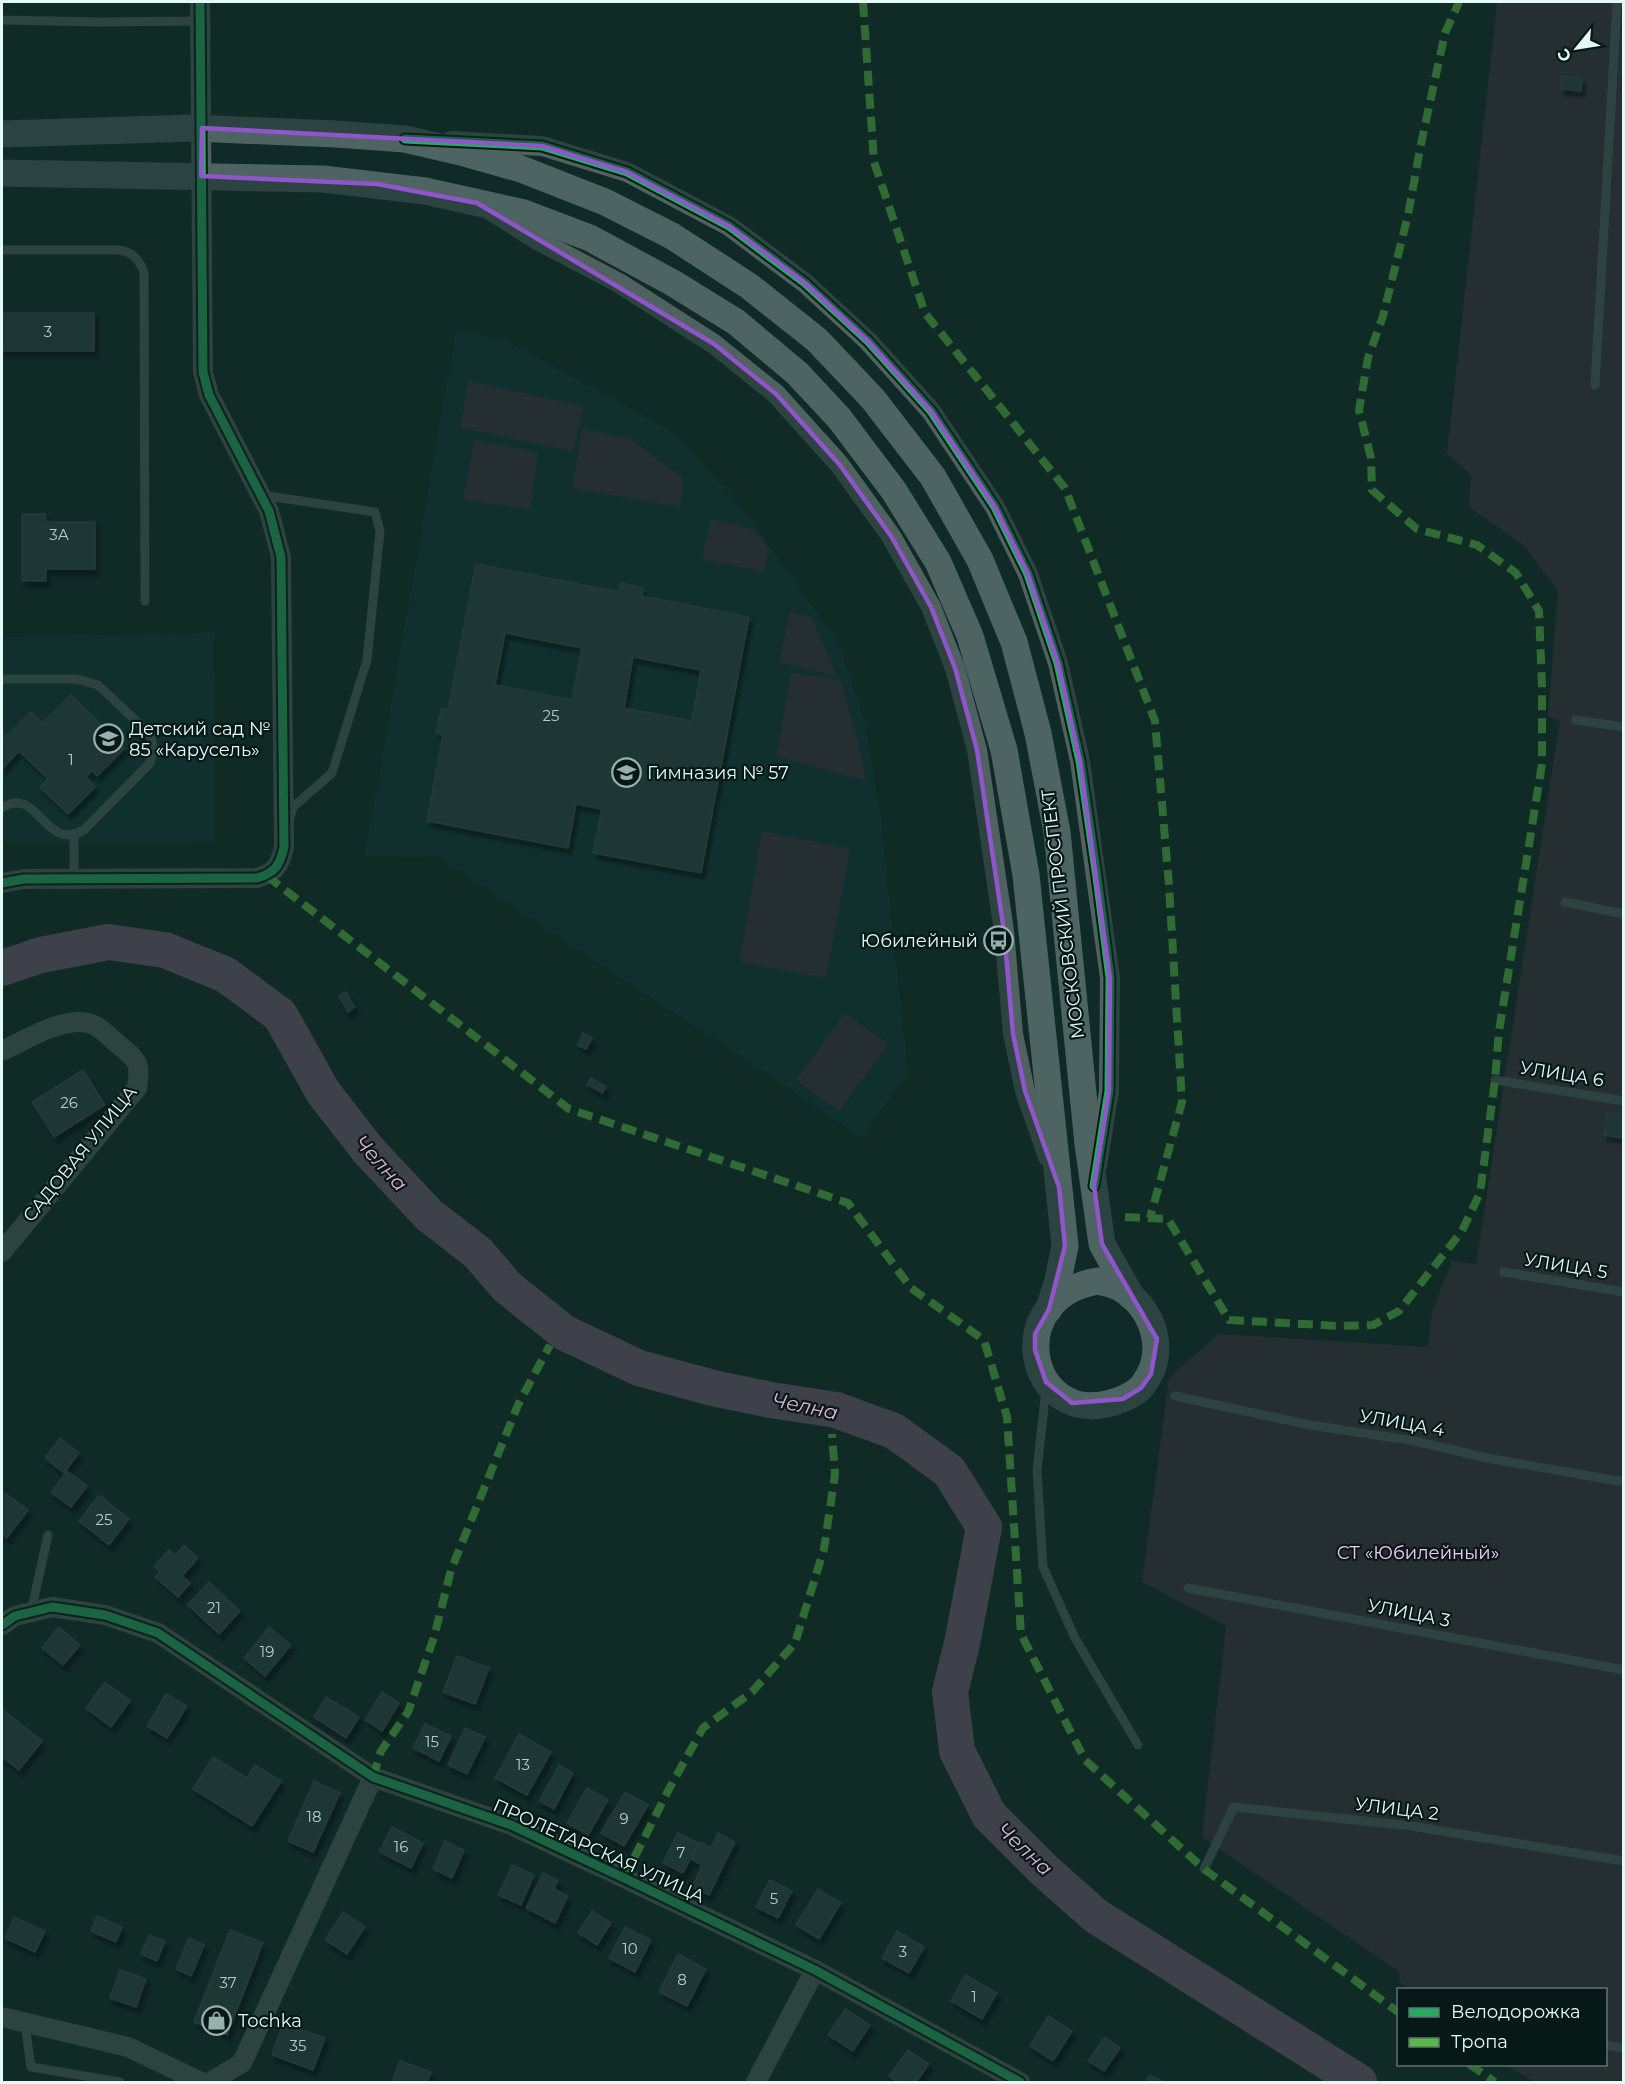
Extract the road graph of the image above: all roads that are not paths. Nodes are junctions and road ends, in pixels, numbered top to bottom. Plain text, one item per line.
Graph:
1 (200, 2) edge
2 (1617, 2) edge
3 (2, 20) edge
4 (200, 21) junction
5 (201, 128) junction
6 (2, 134) edge
7 (405, 139) junction
8 (2, 173) edge
9 (126, 176) junction
10 (201, 176) junction
11 (2, 178) edge
12 (2, 250) edge
13 (1595, 386) dead end
14 (261, 495) junction
15 (145, 602) dead end
16 (2, 679) edge
17 (1576, 720) dead end
18 (1623, 727) edge
19 (2, 808) edge
20 (74, 834) junction
21 (284, 834) junction
22 (74, 879) junction
23 (2, 883) edge
24 (1565, 902) dead end
25 (1623, 914) edge
26 (2, 1051) edge
27 (1495, 1080) dead end
28 (1623, 1101) edge
29 (1094, 1186) junction
30 (2, 1252) edge
31 (1504, 1272) dead end
32 (1623, 1292) edge
33 (1131, 1296) junction
34 (1049, 1309) junction
35 (1046, 1382) junction
36 (1175, 1396) dead end
37 (1623, 1482) edge
38 (48, 1535) dead end
39 (1188, 1588) dead end
40 (31, 1612) junction
41 (2, 1625) edge
42 (1623, 1670) edge
43 (1138, 1745) dead end
44 (373, 1777) junction
45 (1623, 1861) edge
46 (1204, 1869) dead end
47 (815, 1970) junction
48 (2, 2017) edge
49 (25, 2024) junction
50 (1607, 2045) edge
51 (1623, 2048) edge
52 (168, 2075) edge
53 (120, 2082) edge
54 (201, 2082) edge
55 (210, 2082) edge
56 (756, 2082) edge
57 (1020, 2082) edge

1 - 4 street
2 - 13 lane
3 - 4 lane
4 - 5 street
5 - 6 main road, МОСКОВСКИЙ ПРОСПЕКТ
5 - 7 main road, МОСКОВСКИЙ ПРОСПЕКТ
5 - 10 street
7 - 29 main road, МОСКОВСКИЙ ПРОСПЕКТ
7 - 29 street
8 - 9 main road, МОСКОВСКИЙ ПРОСПЕКТ
9 - 10 main road, МОСКОВСКИЙ ПРОСПЕКТ
9 - 11 street
10 - 14 street
10 - 34 main road, МОСКОВСКИЙ ПРОСПЕКТ
12 - 15 lane
14 - 21 street
14 - 21 lane
16 - 20 lane
17 - 18 lane
19 - 20 lane
20 - 22 lane
21 - 22 street
22 - 23 street
24 - 25 lane
26 - 30 street, САДОВАЯ УЛИЦА
27 - 28 lane, УЛИЦА 6
29 - 33 main road, МОСКОВСКИЙ ПРОСПЕКТ
31 - 32 lane, УЛИЦА 5
33 - 34 main road, МОСКОВСКИЙ ПРОСПЕКТ
33 - 35 main road, МОСКОВСКИЙ ПРОСПЕКТ
34 - 35 main road, МОСКОВСКИЙ ПРОСПЕКТ
35 - 43 lane
36 - 37 lane, УЛИЦА 4
38 - 40 lane
39 - 42 lane, УЛИЦА 3
40 - 41 street, ПРОЛЕТАРСКАЯ УЛИЦА
40 - 44 street, ПРОЛЕТАРСКАЯ УЛИЦА
44 - 47 street, ПРОЛЕТАРСКАЯ УЛИЦА
44 - 55 street
45 - 46 lane, УЛИЦА 2
47 - 56 street
47 - 57 street, ПРОЛЕТАРСКАЯ УЛИЦА
48 - 49 street
49 - 52 street
49 - 53 lane
50 - 51 lane
52 - 54 street

